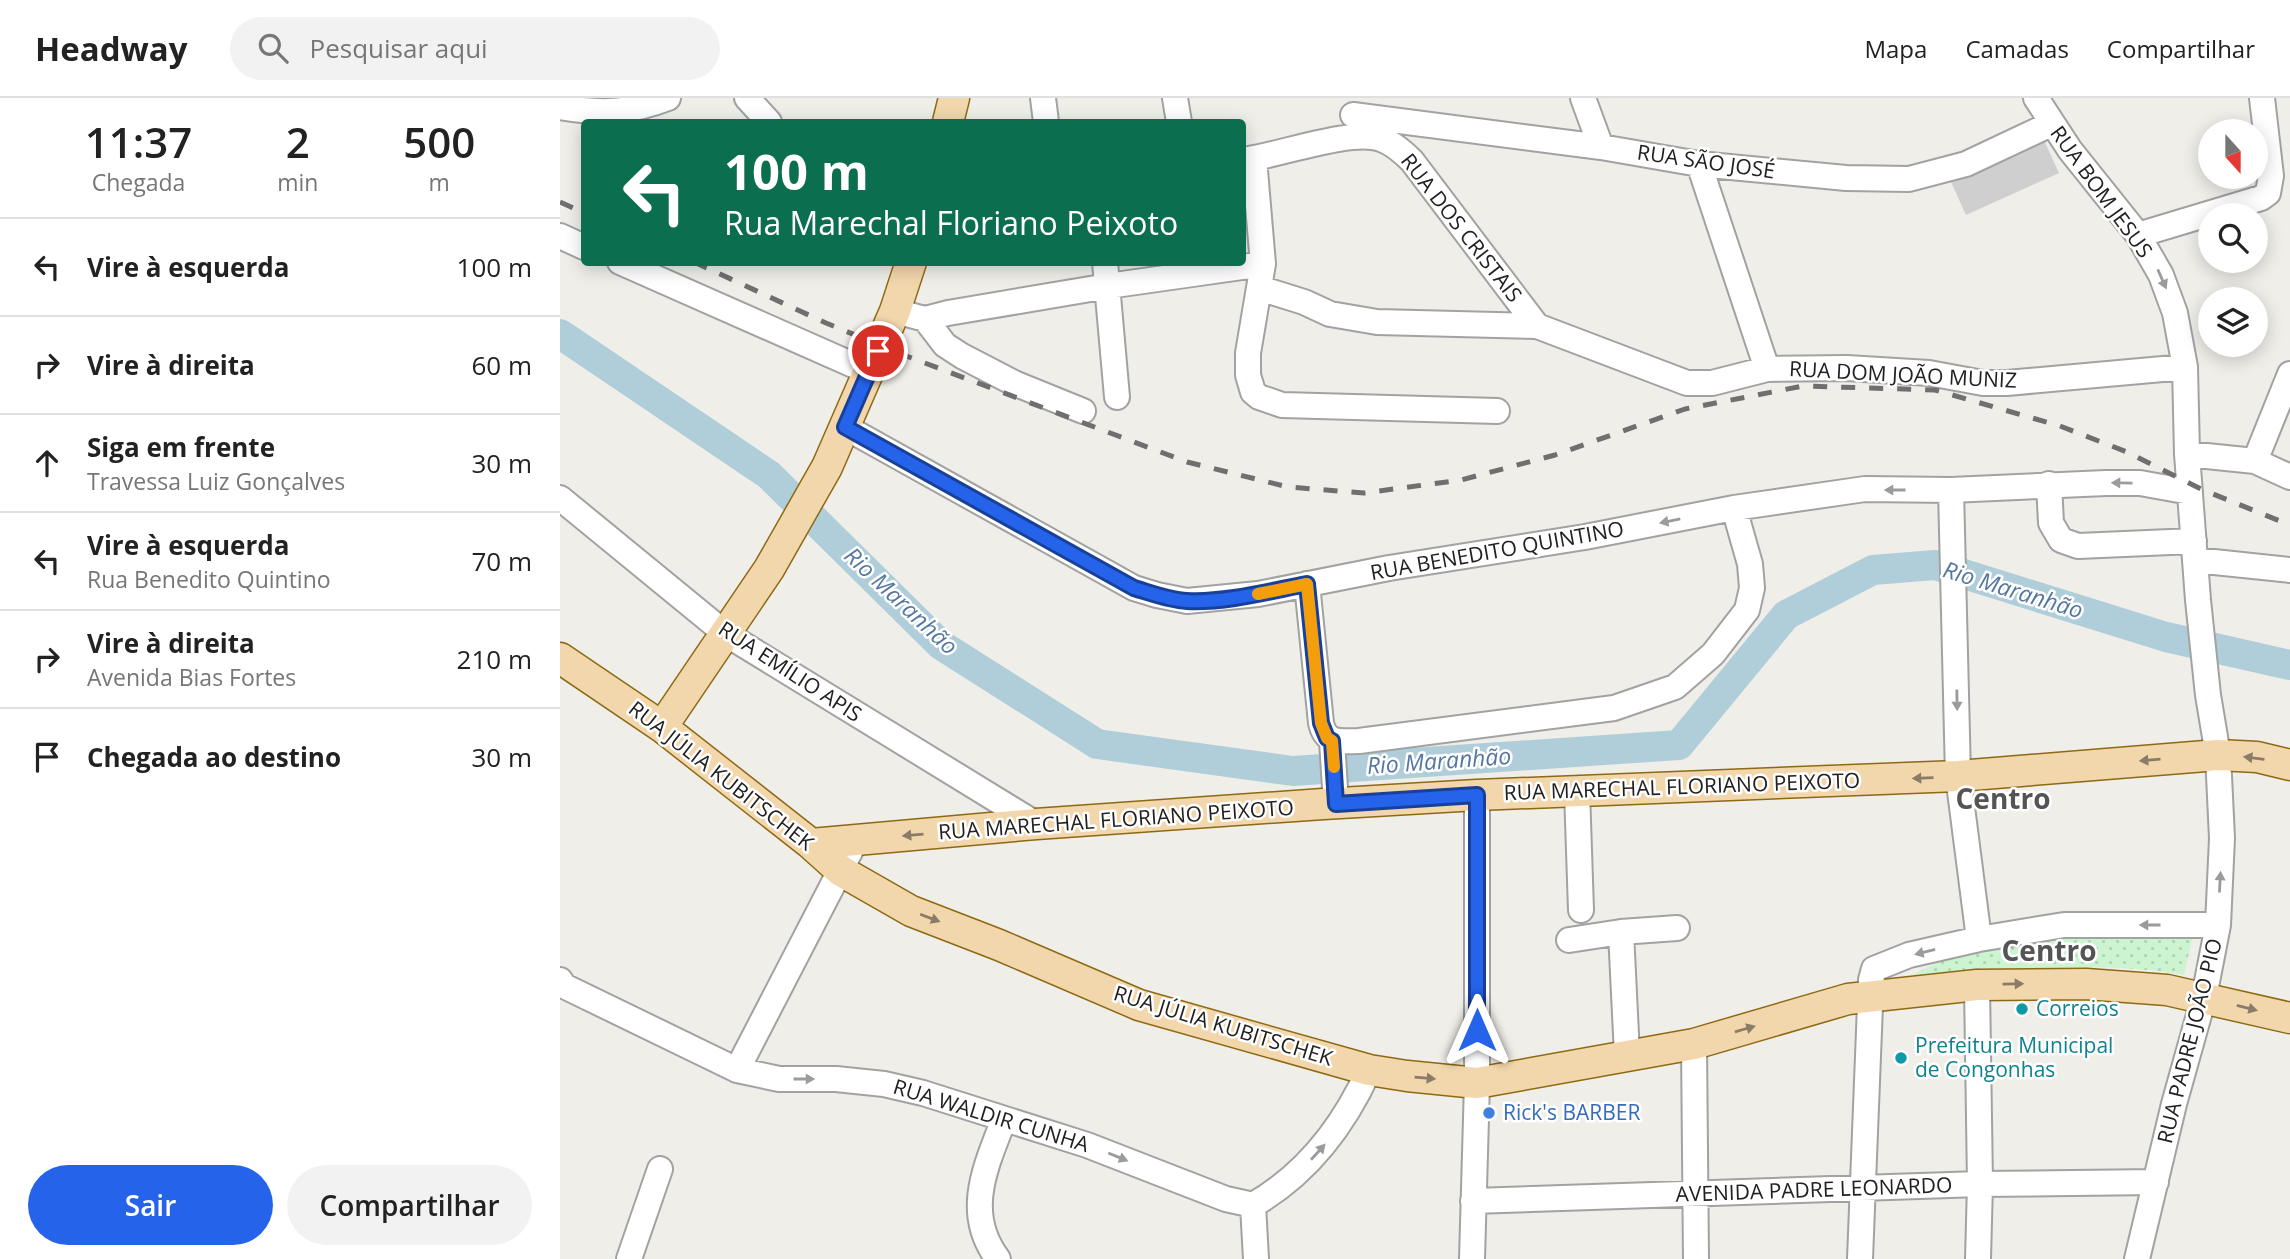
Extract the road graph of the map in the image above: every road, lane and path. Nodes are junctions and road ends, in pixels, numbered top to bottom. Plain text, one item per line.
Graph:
1 (668, 98) edge
2 (747, 98) edge
3 (954, 98) edge
4 (1043, 98) edge
5 (1175, 98) edge
6 (1583, 98) edge
7 (2036, 98) edge
8 (2262, 98) edge
9 (563, 104) edge
10 (766, 119) edge
11 (949, 119) edge
12 (1046, 119) edge
13 (1178, 119) edge
14 (1360, 121) edge
15 (2051, 124) junction
16 (1601, 147) junction
17 (1248, 159) edge
18 (1699, 164) junction
19 (2137, 235) junction
20 (560, 236) edge
21 (581, 246) edge
22 (629, 266) edge
23 (905, 266) edge
24 (1107, 274) edge
25 (1261, 276) junction
26 (895, 311) junction
27 (925, 319) junction
28 (1537, 326) junction
29 (2185, 367) junction
30 (1767, 369) junction
31 (869, 372) junction
32 (2290, 374) edge
33 (1117, 397) dead end
34 (1083, 411) dead end
35 (1497, 411) dead end
36 (845, 427) junction
37 (2187, 454) junction
38 (2255, 461) junction
39 (2290, 477) edge
40 (2049, 484) junction
41 (1951, 490) junction
42 (2190, 492) junction
43 (560, 498) edge
44 (1734, 508) junction
45 (2195, 550) junction
46 (2290, 570) edge
47 (1307, 584) junction
48 (726, 634) junction
49 (560, 657) edge
50 (662, 727) junction
51 (1333, 750) junction
52 (2218, 755) junction
53 (2290, 765) edge
54 (1958, 776) junction
55 (1577, 791) junction
56 (1477, 795) junction
57 (1335, 796) junction
58 (1036, 824) junction
59 (856, 839) junction
60 (811, 844) junction
61 (841, 871) junction
62 (1581, 910) dead end
63 (2218, 925) junction
64 (1677, 928) dead end
65 (1621, 932) junction
66 (1979, 939) junction
67 (1569, 940) dead end
68 (1977, 985) junction
69 (561, 987) edge
70 (1859, 997) junction
71 (2204, 997) junction
72 (2290, 1018) edge
73 (1694, 1044) junction
74 (1627, 1055) junction
75 (737, 1070) junction
76 (1369, 1070) junction
77 (1477, 1083) junction
78 (1004, 1119) junction
79 (660, 1169) dead end
80 (2156, 1182) junction
81 (1980, 1184) junction
82 (1863, 1189) junction
83 (1696, 1195) junction
84 (1473, 1201) junction
85 (1253, 1205) junction
86 (630, 1259) edge
87 (998, 1259) edge
88 (1256, 1259) edge
89 (1472, 1259) edge
90 (1696, 1259) edge
91 (1860, 1259) edge
92 (1978, 1259) edge
93 (2137, 1259) edge

1 - 9 street
2 - 10 street
3 - 11 main road
4 - 12 street
5 - 13 street
6 - 16 street
7 - 15 street, RUA BOM JESUS
8 - 19 street
14 - 16 street, RUA SÃO JOSÉ
14 - 17 street
14 - 28 street, RUA DOS CRISTAIS
15 - 18 street, RUA SÃO JOSÉ
15 - 19 street, RUA BOM JESUS
16 - 18 street, RUA SÃO JOSÉ
17 - 25 street
18 - 30 street
19 -> 29 street, RUA BOM JESUS
20 - 21 street
22 - 31 street
23 - 26 main road
24 - 25 street
24 - 27 street
24 - 33 street
25 - 28 street, RUA DOM JOÃO MUNIZ
25 - 35 street
26 - 27 street
26 - 31 main road
27 - 34 street
28 - 30 street, RUA DOM JOÃO MUNIZ
29 - 30 street, RUA DOM JOÃO MUNIZ
29 - 37 street, RUA BOM JESUS
31 - 36 main road
32 - 38 street
36 - 47 street, RUA BENEDITO QUINTINO
36 - 48 main road
37 - 38 street
37 - 42 street, RUA BOM JESUS
38 - 39 street
40 - 41 street, RUA BENEDITO QUINTINO
42 -> 40 street, RUA BENEDITO QUINTINO
40 - 45 street
41 -> 44 street, RUA BENEDITO QUINTINO
41 -> 54 street
42 - 45 street, RUA BOM JESUS
43 - 48 street, RUA EMÍLIO APIS
44 -> 47 street, RUA BENEDITO QUINTINO
44 - 51 street
45 - 46 street
45 - 52 street, RUA PADRE JOÃO PIO
47 - 51 street
48 - 50 main road
48 - 58 street, RUA EMÍLIO APIS
49 - 50 main road, RUA JÚLIA KUBITSCHEK
50 - 60 main road, RUA JÚLIA KUBITSCHEK
51 - 57 street
53 -> 52 main road, RUA MARECHAL FLORIANO PEIXOTO
52 -> 54 main road, RUA MARECHAL FLORIANO PEIXOTO
63 -> 52 street, RUA PADRE JOÃO PIO
54 -> 55 main road, RUA MARECHAL FLORIANO PEIXOTO
54 - 66 street
55 - 56 main road, RUA MARECHAL FLORIANO PEIXOTO
55 - 62 street
56 - 57 main road, RUA MARECHAL FLORIANO PEIXOTO
56 - 77 street
57 - 58 main road, RUA MARECHAL FLORIANO PEIXOTO
58 -> 59 main road, RUA MARECHAL FLORIANO PEIXOTO
59 - 60 main road, RUA MARECHAL FLORIANO PEIXOTO
59 - 61 street
60 - 61 main road, RUA JÚLIA KUBITSCHEK
61 - 75 street
61 -> 76 main road, RUA JÚLIA KUBITSCHEK
63 -> 66 street
63 - 71 street, RUA PADRE JOÃO PIO
64 - 65 street
65 - 67 street
65 - 74 street
66 -> 70 street
68 - 70 main road, RUA JÚLIA KUBITSCHEK
68 -> 71 main road, RUA JÚLIA KUBITSCHEK
68 - 81 street
69 - 75 street, RUA WALDIR CUNHA
73 -> 70 main road, RUA JÚLIA KUBITSCHEK
70 - 82 street
71 -> 72 main road, RUA JÚLIA KUBITSCHEK
71 - 80 street, RUA PADRE JOÃO PIO
73 - 74 main road, RUA JÚLIA KUBITSCHEK
73 - 83 street
74 - 77 main road, RUA JÚLIA KUBITSCHEK
75 -> 78 street, RUA WALDIR CUNHA
76 -> 77 main road, RUA JÚLIA KUBITSCHEK
85 -> 76 street
77 - 84 street
78 -> 85 street, RUA WALDIR CUNHA
78 - 87 street
79 - 86 street
80 - 81 street, AVENIDA PADRE LEONARDO
80 - 93 street, RUA PADRE JOÃO PIO
81 - 82 street, AVENIDA PADRE LEONARDO
81 - 92 street
82 - 83 street, AVENIDA PADRE LEONARDO
82 - 91 street
83 - 84 street, AVENIDA PADRE LEONARDO
83 - 90 street
84 - 89 street
85 - 88 street

